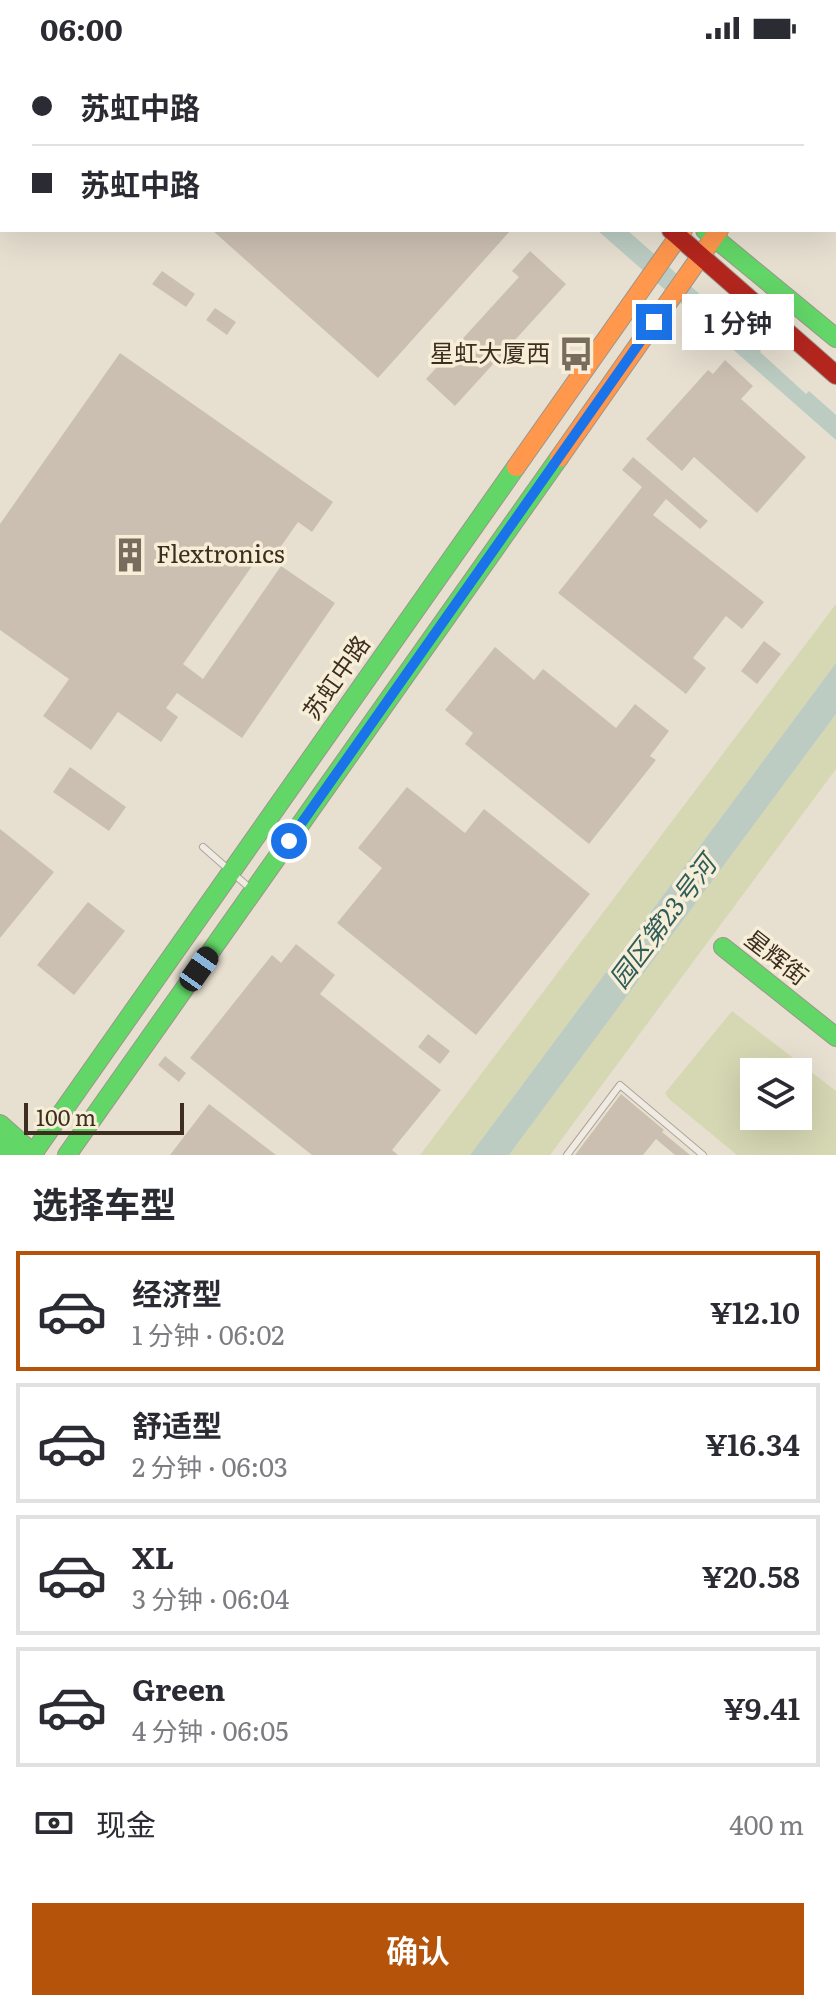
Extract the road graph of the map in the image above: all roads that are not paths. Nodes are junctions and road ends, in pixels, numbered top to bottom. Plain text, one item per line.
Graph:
1 (678, 232) edge
2 (712, 233) edge
3 (701, 255) junction
4 (836, 338) edge
5 (836, 375) edge
6 (203, 847) dead end
7 (231, 872) junction
8 (253, 891) junction
9 (723, 947) dead end
10 (836, 1037) edge
11 (0, 1124) edge
12 (0, 1144) edge
13 (33, 1154) edge
14 (12, 1155) edge
15 (67, 1155) edge
16 (567, 1155) edge
17 (703, 1155) edge

1 - 3 main road
1 - 7 main road, 苏虹中路
2 - 3 main road
2 - 4 main road
3 - 5 main road
3 - 8 main road
6 - 7 lane
7 - 8 lane
7 - 13 main road, 苏虹中路
8 - 15 main road
9 - 10 main road, 星辉街
11 - 13 main road
12 - 14 main road
16 - 17 lane

